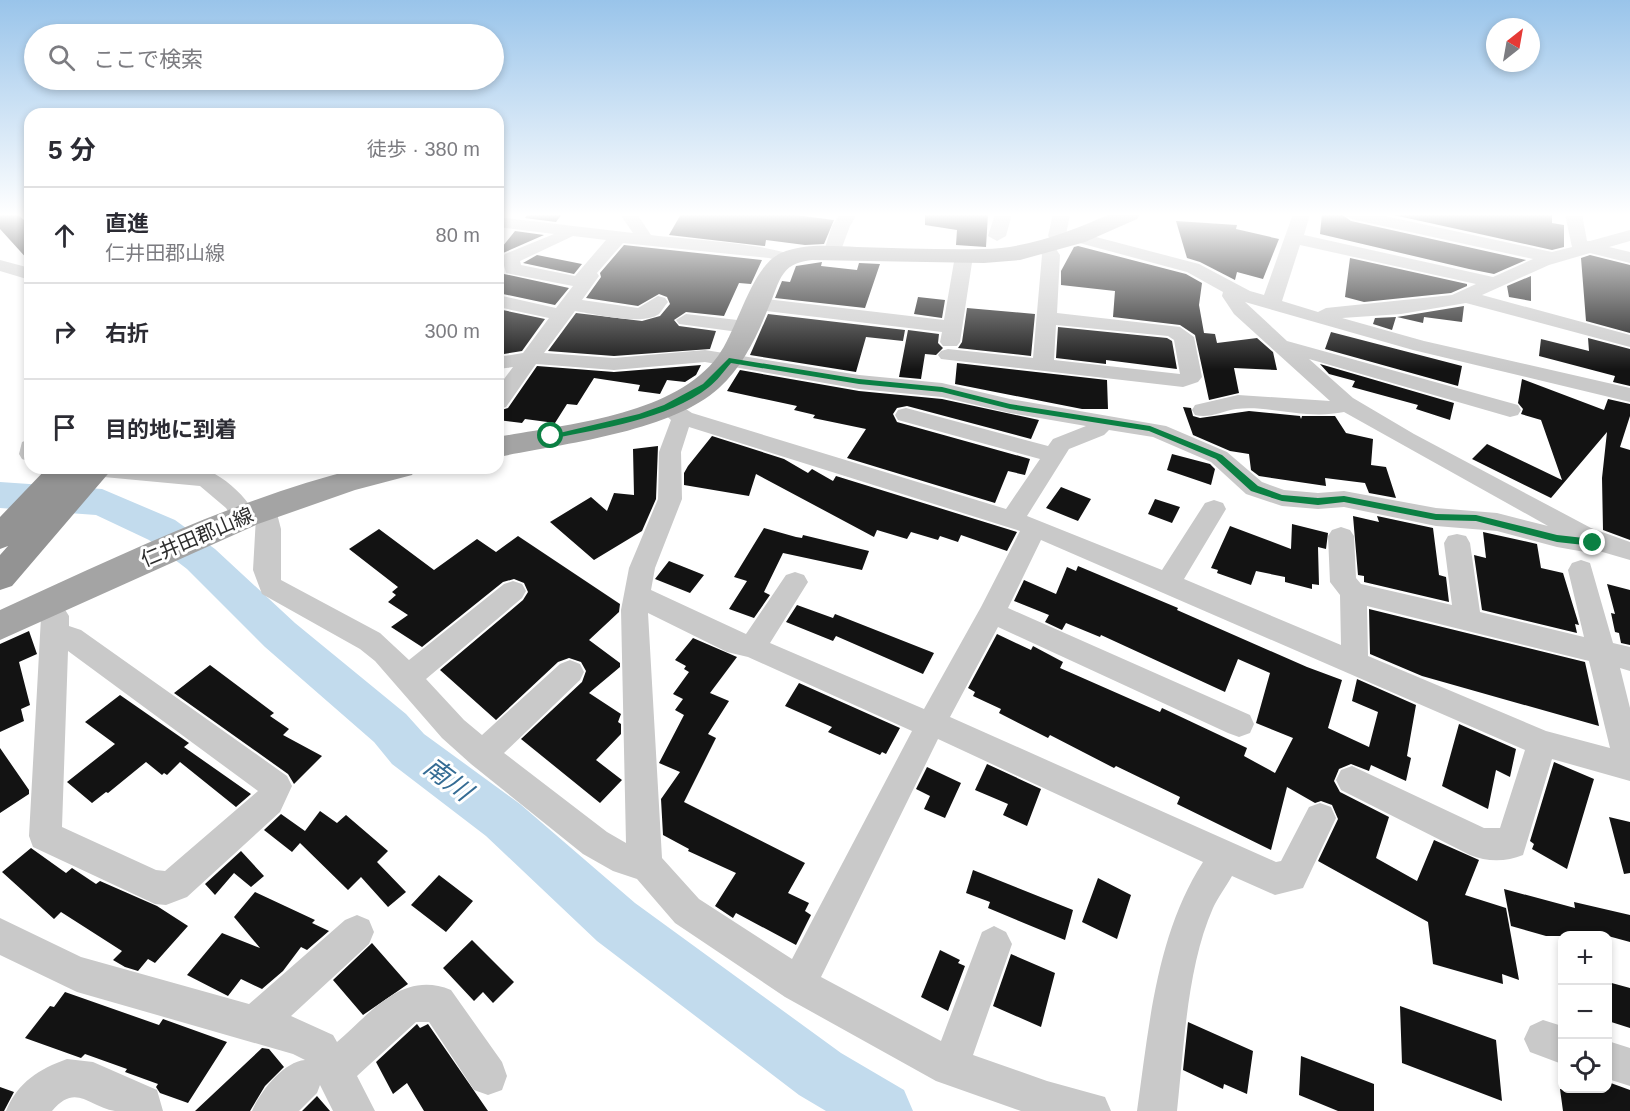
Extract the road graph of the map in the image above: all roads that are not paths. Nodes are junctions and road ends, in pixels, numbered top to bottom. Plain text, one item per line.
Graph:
1 (3, 266) edge
2 (512, 266) edge
3 (592, 266) edge
4 (778, 266) edge
5 (962, 266) edge
6 (1050, 266) edge
7 (1182, 266) edge
8 (1284, 266) edge
9 (1419, 266) edge
10 (1535, 266) edge
11 (24, 272) edge
12 (586, 273) junction
13 (1496, 283) junction
14 (1233, 290) junction
15 (1466, 297) junction
16 (504, 302) edge
17 (658, 302) dead end
18 (1271, 304) junction
19 (564, 309) junction
20 (752, 316) junction
21 (1047, 318) junction
22 (1315, 318) junction
23 (686, 320) dead end
24 (952, 327) junction
25 (1630, 341) edge
26 (1280, 346) junction
27 (948, 355) junction
28 (527, 358) junction
29 (729, 361) junction
30 (504, 362) edge
31 (1043, 366) junction
32 (942, 390) junction
33 (504, 393) edge
34 (1630, 395) edge
35 (1347, 404) junction
36 (1203, 410) dead end
37 (1510, 410) dead end
38 (676, 412) junction
39 (906, 415) dead end
40 (1104, 421) junction
41 (504, 446) edge
42 (1054, 454) junction
43 (61, 474) edge
44 (87, 474) edge
45 (184, 474) edge
46 (382, 474) edge
47 (1214, 509) dead end
48 (243, 517) junction
49 (1024, 524) junction
50 (23, 525) edge
51 (1341, 536) dead end
52 (1600, 542) junction
53 (1457, 543) dead end
54 (1630, 551) edge
55 (1581, 570) dead end
56 (0, 577) edge
57 (795, 582) dead end
58 (1168, 583) junction
59 (513, 591) dead end
60 (1353, 591) junction
61 (636, 596) junction
62 (992, 613) junction
63 (51, 619) junction
64 (1467, 619) junction
65 (0, 626) edge
66 (756, 647) junction
67 (1601, 652) junction
68 (1630, 659) edge
69 (1351, 661) junction
70 (570, 672) dead end
71 (407, 678) junction
72 (1239, 724) dead end
73 (930, 725) junction
74 (1542, 743) junction
75 (482, 754) junction
76 (1630, 767) edge
77 (1352, 780) dead end
78 (1320, 818) dead end
79 (1225, 856) junction
80 (647, 866) junction
81 (357, 932) dead end
82 (0, 936) edge
83 (994, 944) dead end
84 (798, 984) junction
85 (254, 1024) junction
86 (1612, 1061) edge
87 (950, 1067) junction
88 (1630, 1067) edge
89 (318, 1075) junction
90 (488, 1076) dead end
91 (26, 1111) edge
92 (143, 1111) edge
93 (272, 1111) edge
94 (355, 1111) edge
95 (1091, 1111) edge
96 (1157, 1111) edge

1 - 11 street
2 - 12 street
3 - 12 street
4 - 20 main road
5 - 24 street
6 - 21 street
7 - 14 street
8 - 18 street
9 - 13 street
10 - 13 street
12 - 19 street
13 - 15 street
14 - 18 street
14 - 26 street
15 - 22 street
15 - 25 street
16 - 19 street
17 - 19 street
18 - 22 street
19 - 28 street
20 - 23 street
20 - 24 street
20 - 29 main road
21 - 31 street
21 - 31 street
22 - 34 street
24 - 27 street
26 - 35 street
26 - 37 street
27 - 31 street
27 - 32 street
28 - 29 street
28 - 30 street
28 - 33 street
29 - 32 street
29 - 38 main road
32 - 40 street
35 - 36 street
35 - 52 street
38 - 41 main road
38 - 49 street
38 - 61 street
39 - 42 street
40 - 42 street
40 - 52 street
42 - 49 street
43 - 50 highway
44 - 50 highway
45 - 48 street
46 - 48 main road, 仁井田郡山線
47 - 58 street
48 - 63 main road, 仁井田郡山線
48 - 71 street
49 - 58 street
49 - 62 street
50 - 56 highway
51 - 60 street
52 - 54 street
53 - 64 street
55 - 67 street
57 - 66 street
58 - 69 street
59 - 71 street
60 - 64 street
60 - 69 street
61 - 66 street
61 - 80 street
62 - 72 street
62 - 73 street
63 - 63 street
63 - 65 main road, 仁井田郡山線
64 - 67 street
66 - 73 street
67 - 68 street
67 - 76 street
69 - 74 street
70 - 75 street
71 - 75 street
73 - 79 street
73 - 84 street
74 - 76 street
74 - 77 street
75 - 80 street
78 - 79 street
79 - 96 street
80 - 84 street
81 - 85 street
82 - 85 street
83 - 87 street
84 - 87 street
85 - 89 street
86 - 88 street
87 - 95 street
89 - 90 street
89 - 93 street
89 - 94 street
91 - 92 street

